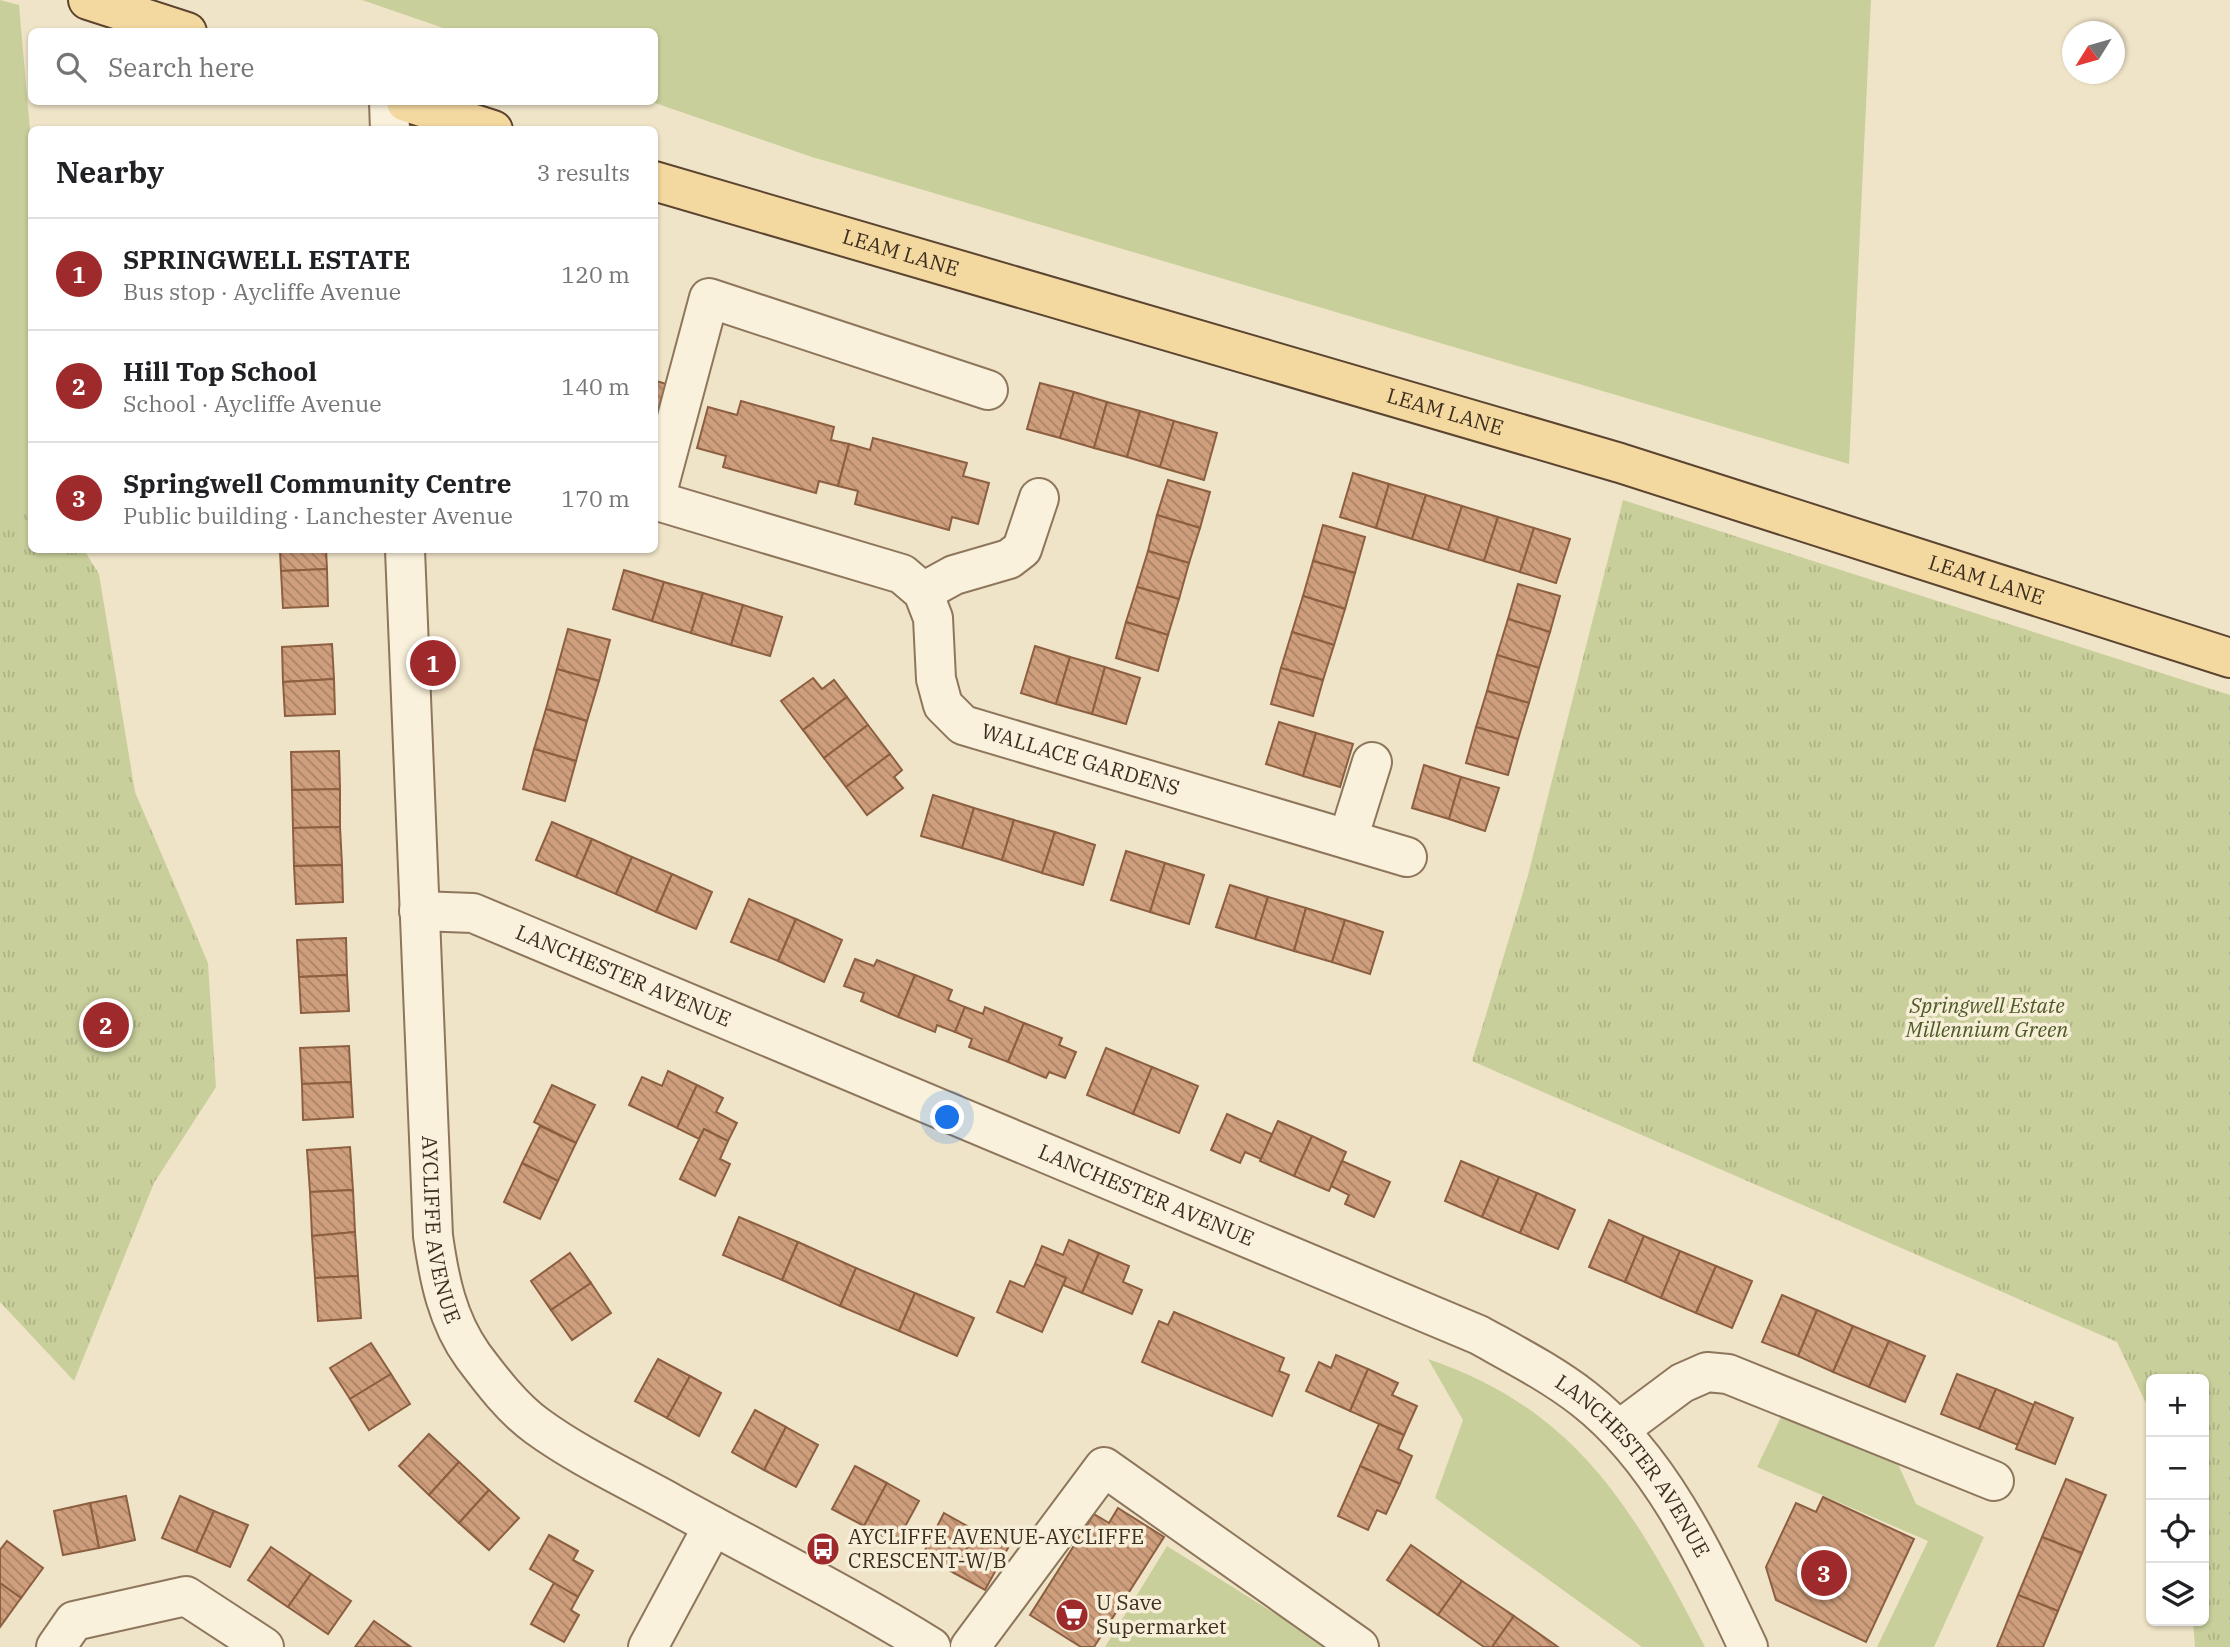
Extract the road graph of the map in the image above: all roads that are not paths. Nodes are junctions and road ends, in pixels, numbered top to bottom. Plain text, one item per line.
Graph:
1 (88, 0) edge
2 (175, 28) edge
3 (388, 105) edge
4 (414, 105) edge
5 (390, 126) edge
6 (480, 126) edge
7 (658, 182) edge
8 (988, 390) dead end
9 (658, 489) edge
10 (1039, 498) dead end
11 (658, 501) edge
12 (405, 553) edge
13 (923, 592) junction
14 (2230, 657) edge
15 (1372, 762) dead end
16 (1348, 839) junction
17 (1407, 858) dead end
18 (419, 911) junction
19 (1619, 1430) junction
20 (1994, 1481) dead end
21 (713, 1526) junction
22 (56, 1647) edge
23 (264, 1647) edge
24 (649, 1647) edge
25 (930, 1647) edge
26 (970, 1647) edge
27 (1359, 1647) edge
28 (1748, 1647) edge

1 - 2 main road
3 - 5 street
4 - 6 main road
7 - 14 main road, LEAM LANE
8 - 9 street
10 - 13 street
11 - 13 street
12 - 18 street, AYCLIFFE AVENUE
13 - 16 street, WALLACE GARDENS
15 - 16 street
16 - 17 street, WALLACE GARDENS
18 - 19 street, LANCHESTER AVENUE
18 - 21 street, AYCLIFFE AVENUE
19 - 20 street
19 - 28 street, LANCHESTER AVENUE
21 - 24 street
21 - 25 street, AYCLIFFE AVENUE
22 - 23 street
26 - 27 street

